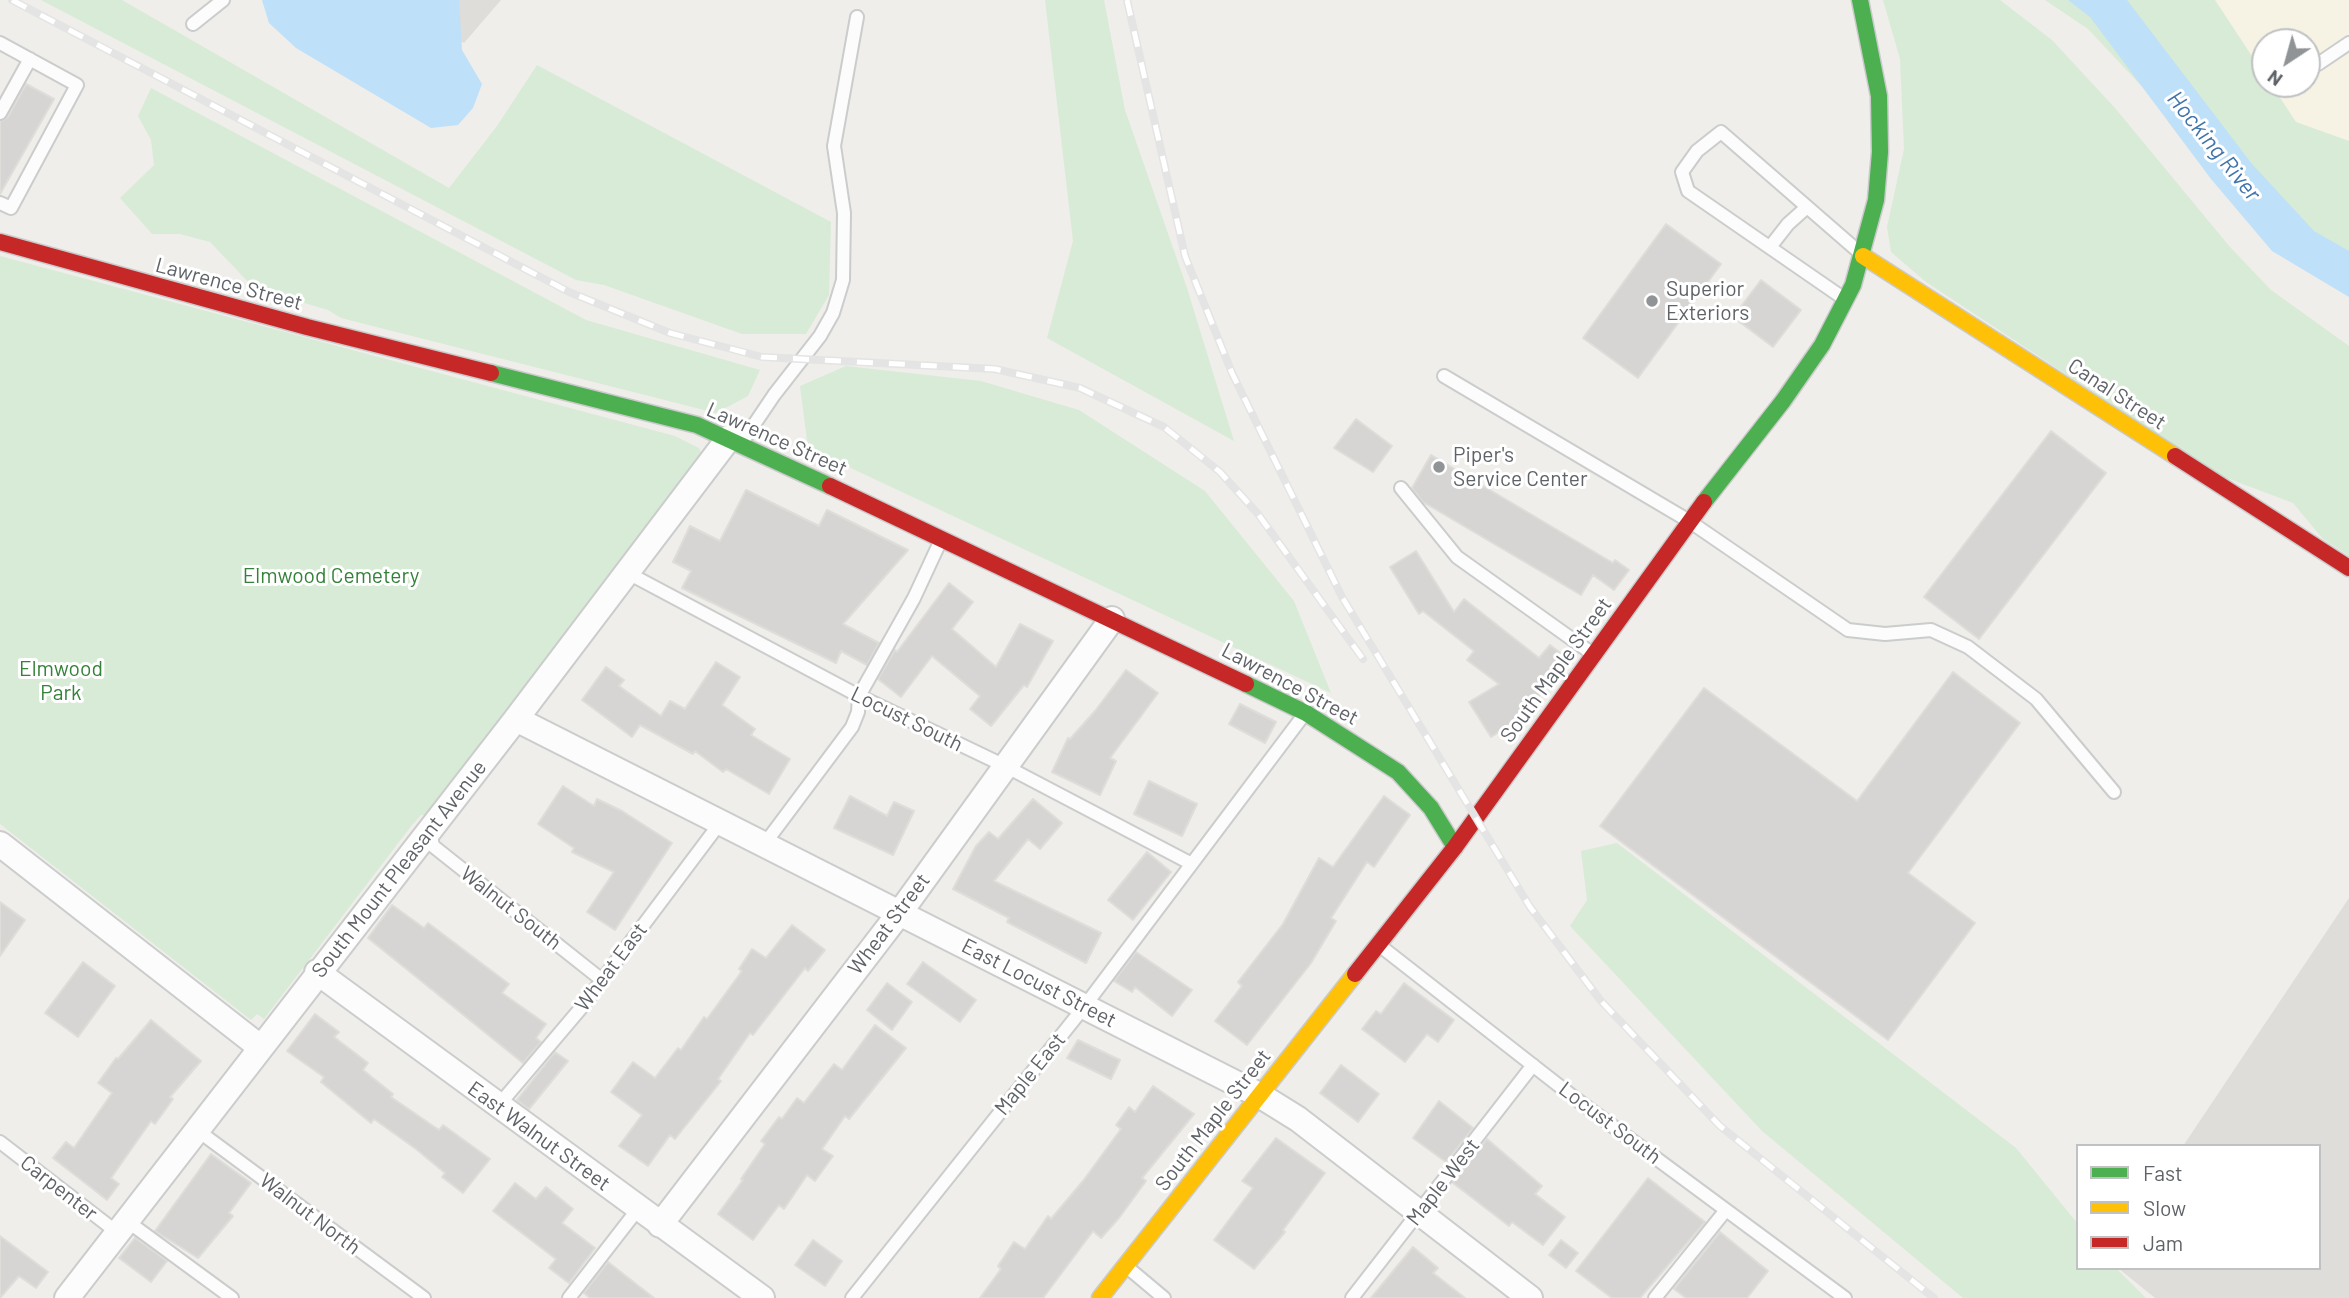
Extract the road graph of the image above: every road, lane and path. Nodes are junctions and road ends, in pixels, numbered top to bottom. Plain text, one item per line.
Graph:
1 (223, 0) edge
2 (1860, 0) edge
3 (857, 17) dead end
4 (193, 24) dead end
5 (0, 43) edge
6 (2349, 43) edge
7 (30, 59) junction
8 (2321, 62) edge
9 (0, 113) edge
10 (0, 204) edge
11 (1807, 207) junction
12 (0, 242) edge
13 (1770, 247) junction
14 (1863, 256) junction
15 (1846, 300) junction
16 (1444, 376) dead end
17 (735, 441) junction
18 (1401, 488) dead end
19 (1689, 521) junction
20 (942, 538) junction
21 (2349, 568) edge
22 (626, 572) junction
23 (1112, 619) junction
24 (1594, 654) junction
25 (859, 696) junction
26 (1306, 713) junction
27 (516, 719) junction
28 (1005, 766) junction
29 (2114, 792) dead end
30 (720, 823) junction
31 (429, 829) junction
32 (0, 844) edge
33 (763, 846) junction
34 (1455, 847) junction
35 (1190, 863) junction
36 (901, 911) junction
37 (1378, 944) junction
38 (317, 972) junction
39 (602, 980) junction
40 (1084, 1007) junction
41 (260, 1047) junction
42 (1533, 1065) junction
43 (1261, 1096) junction
44 (498, 1107) junction
45 (197, 1130) junction
46 (0, 1142) edge
47 (638, 1209) junction
48 (1726, 1210) junction
49 (1419, 1213) junction
50 (660, 1225) junction
51 (122, 1227) junction
52 (1125, 1265) junction
53 (67, 1298) edge
54 (232, 1298) edge
55 (424, 1298) edge
56 (569, 1298) edge
57 (762, 1298) edge
58 (852, 1298) edge
59 (1100, 1298) edge
60 (1164, 1298) edge
61 (1352, 1298) edge
62 (1530, 1298) edge
63 (1655, 1298) edge
64 (1845, 1298) edge

1 - 4 lane
2 - 14 street, South Maple Street
3 - 17 lane
5 - 7 lane
6 - 8 lane
7 - 9 lane
7 - 10 lane
11 - 13 lane
11 - 13 lane
11 - 14 lane
12 - 17 street, Lawrence Street
13 - 15 lane
14 - 15 street, South Maple Street
14 - 21 street, Canal Street
15 - 19 street, South Maple Street
16 - 19 lane
17 - 20 street, Lawrence Street
17 - 22 street, South Mount Pleasant Avenue
18 - 24 lane
19 - 24 street, South Maple Street
19 - 29 lane
20 - 23 street, Lawrence Street
20 - 25 lane
22 - 25 lane, Locust South
22 - 27 street, South Mount Pleasant Avenue
23 - 26 street, Lawrence Street
23 - 28 street, Wheat Street
24 - 34 street, South Maple Street
25 - 28 lane, Locust South
25 - 33 lane
26 - 34 street, Lawrence Street
26 - 35 lane, Maple East
27 - 30 street, East Locust Street
27 - 31 street, South Mount Pleasant Avenue
28 - 35 lane, Locust South
28 - 36 street, Wheat Street
30 - 33 street, East Locust Street
30 - 39 lane, Wheat East
31 - 38 street, South Mount Pleasant Avenue
31 - 39 lane, Walnut South
32 - 41 street
33 - 36 street, East Locust Street
34 - 37 street, South Maple Street
35 - 40 lane, Maple East
36 - 40 street, East Locust Street
36 - 50 street, Wheat Street
37 - 42 lane, Locust South
37 - 43 street, South Maple Street
38 - 41 street, South Mount Pleasant Avenue
38 - 44 street, East Walnut Street
39 - 44 lane, Wheat East
40 - 43 street, East Locust Street
40 - 58 lane, Maple East
41 - 45 street, South Mount Pleasant Avenue
42 - 48 lane, Locust South
42 - 49 lane, Maple West
43 - 49 street, East Locust Street
43 - 52 street, South Maple Street
44 - 47 street, East Walnut Street
45 - 51 street, South Mount Pleasant Avenue
45 - 55 lane, Walnut North
46 - 51 lane, Carpenter
47 - 50 street, East Walnut Street
47 - 56 lane
48 - 63 lane
48 - 64 lane, Locust South
49 - 61 lane, Maple West
49 - 62 street, East Locust Street
50 - 57 street, East Walnut Street
51 - 53 street, South Mount Pleasant Avenue
51 - 54 lane, Carpenter
52 - 59 street, South Maple Street
52 - 60 lane

